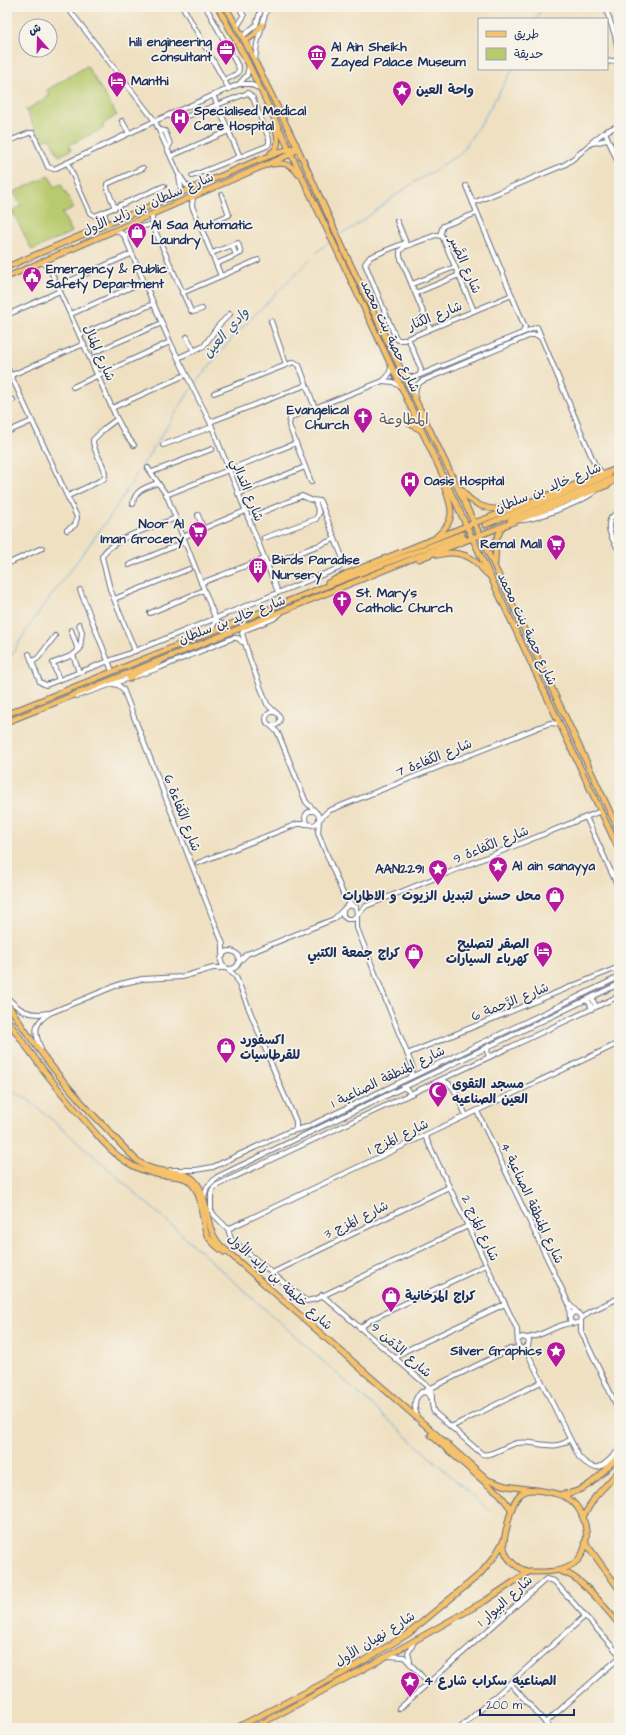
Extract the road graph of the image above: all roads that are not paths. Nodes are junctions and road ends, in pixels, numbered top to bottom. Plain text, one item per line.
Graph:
1 (67, 7) edge
2 (183, 7) edge
3 (206, 7) edge
4 (218, 7) edge
5 (226, 7) edge
6 (238, 7) edge
7 (261, 7) edge
8 (267, 7) edge
9 (607, 12) dead end
10 (262, 25) junction
11 (237, 27) junction
12 (243, 38) junction
13 (239, 45) junction
14 (619, 58) edge
15 (255, 62) junction
16 (608, 62) edge
17 (248, 63) junction
18 (225, 80) junction
19 (239, 84) junction
20 (229, 89) junction
21 (262, 92) junction
22 (213, 95) junction
23 (217, 105) junction
24 (272, 112) junction
25 (169, 115) junction
26 (122, 121) dead end
27 (155, 121) junction
28 (619, 126) edge
29 (229, 132) junction
30 (605, 132) junction
31 (129, 133) junction
32 (607, 140) junction
33 (7, 142) edge
34 (591, 144) junction
35 (296, 147) junction
36 (289, 148) junction
37 (291, 154) junction
38 (171, 156) junction
39 (240, 157) junction
40 (256, 161) junction
41 (68, 164) junction
42 (619, 166) edge
43 (143, 168) dead end
44 (253, 171) junction
45 (178, 173) junction
46 (192, 176) dead end
47 (164, 186) dead end
48 (466, 186) dead end
49 (192, 188) junction
50 (308, 188) junction
51 (180, 193) junction
52 (222, 195) dead end
53 (193, 197) junction
54 (183, 201) junction
55 (473, 203) junction
56 (192, 206) junction
57 (116, 208) junction
58 (477, 213) junction
59 (152, 214) junction
60 (105, 215) junction
61 (142, 219) junction
62 (397, 220) dead end
63 (115, 221) junction
64 (152, 225) junction
65 (125, 226) junction
66 (103, 227) junction
67 (201, 228) junction
68 (116, 230) junction
69 (440, 235) junction
70 (124, 236) junction
71 (408, 244) junction
72 (212, 253) junction
73 (131, 254) junction
74 (51, 258) junction
75 (258, 260) dead end
76 (345, 260) junction
77 (40, 262) junction
78 (216, 264) junction
79 (8, 267) edge
80 (49, 267) junction
81 (455, 267) junction
82 (221, 276) junction
83 (459, 276) junction
84 (7, 277) edge
85 (412, 284) junction
86 (136, 285) dead end
87 (58, 286) junction
88 (60, 291) junction
89 (182, 293) junction
90 (416, 294) junction
91 (512, 295) junction
92 (153, 304) junction
93 (202, 309) dead end
94 (474, 311) junction
95 (71, 314) junction
96 (230, 314) dead end
97 (7, 315) edge
98 (271, 321) dead end
99 (162, 323) junction
100 (525, 326) junction
101 (430, 329) junction
102 (530, 329) junction
103 (539, 330) junction
104 (523, 332) junction
105 (534, 334) junction
106 (80, 335) junction
107 (187, 337) dead end
108 (408, 338) junction
109 (542, 339) junction
110 (170, 342) junction
111 (84, 344) junction
112 (194, 351) junction
113 (95, 352) dead end
114 (178, 358) junction
115 (286, 364) junction
116 (392, 366) junction
117 (7, 368) edge
118 (421, 368) junction
119 (437, 368) junction
120 (402, 372) junction
121 (427, 372) junction
122 (439, 373) junction
123 (184, 374) junction
124 (98, 375) junction
125 (420, 375) junction
126 (9, 376) edge
127 (383, 381) junction
128 (306, 384) junction
129 (73, 387) dead end
130 (402, 388) junction
131 (214, 393) dead end
132 (415, 398) junction
133 (13, 400) dead end
134 (7, 403) edge
135 (112, 408) junction
136 (315, 408) junction
137 (117, 419) junction
138 (32, 421) junction
139 (410, 424) dead end
140 (211, 425) junction
141 (421, 430) junction
142 (7, 432) edge
143 (296, 443) junction
144 (134, 445) dead end
145 (163, 445) dead end
146 (212, 449) dead end
147 (305, 467) junction
148 (148, 468) dead end
149 (228, 470) junction
150 (440, 470) junction
151 (619, 470) edge
152 (152, 472) junction
153 (603, 474) junction
154 (452, 476) junction
155 (618, 477) edge
156 (311, 482) dead end
157 (158, 483) junction
158 (238, 494) junction
159 (166, 495) junction
160 (548, 495) junction
161 (68, 496) junction
162 (315, 501) junction
163 (134, 504) dead end
164 (245, 511) junction
165 (619, 512) edge
166 (198, 515) dead end
167 (176, 518) junction
168 (248, 518) junction
169 (474, 523) junction
170 (466, 526) junction
171 (502, 527) junction
172 (203, 528) junction
173 (67, 530) dead end
174 (480, 535) junction
175 (183, 537) junction
176 (264, 538) dead end
177 (472, 538) junction
178 (335, 539) junction
179 (431, 540) junction
180 (185, 542) junction
181 (618, 547) edge
182 (42, 548) dead end
183 (425, 557) junction
184 (264, 558) junction
185 (7, 564) edge
186 (130, 565) dead end
187 (267, 565) junction
188 (495, 566) junction
189 (189, 569) dead end
190 (490, 576) junction
191 (201, 583) junction
192 (80, 590) dead end
193 (204, 590) junction
194 (317, 590) junction
195 (278, 592) junction
196 (319, 597) junction
197 (114, 599) junction
198 (150, 613) dead end
199 (281, 613) junction
200 (216, 619) junction
201 (79, 624) dead end
202 (228, 625) junction
203 (71, 630) dead end
204 (210, 632) junction
205 (55, 636) dead end
206 (242, 642) junction
207 (199, 645) junction
208 (78, 650) junction
209 (135, 651) junction
210 (247, 651) junction
211 (29, 654) dead end
212 (73, 655) junction
213 (168, 657) junction
214 (108, 661) junction
215 (32, 662) junction
216 (112, 671) junction
217 (79, 672) junction
218 (128, 679) junction
219 (58, 680) junction
220 (113, 684) junction
221 (123, 689) junction
222 (63, 699) junction
223 (267, 704) junction
224 (275, 712) junction
225 (554, 713) junction
226 (7, 714) edge
227 (267, 716) junction
228 (7, 722) edge
229 (279, 722) junction
230 (548, 723) junction
231 (560, 724) junction
232 (270, 725) junction
233 (278, 734) junction
234 (306, 802) junction
235 (316, 811) junction
236 (328, 811) junction
237 (600, 811) junction
238 (306, 815) junction
239 (586, 817) junction
240 (319, 821) junction
241 (297, 824) junction
242 (309, 824) junction
243 (619, 831) edge
244 (318, 833) junction
245 (619, 850) edge
246 (198, 863) dead end
247 (619, 889) edge
248 (344, 896) junction
249 (353, 905) junction
250 (366, 906) junction
251 (343, 909) junction
252 (357, 915) junction
253 (334, 919) junction
254 (346, 919) junction
255 (357, 928) junction
256 (223, 944) junction
257 (233, 952) junction
258 (248, 954) junction
259 (222, 957) junction
260 (239, 963) junction
261 (619, 967) edge
262 (213, 968) junction
263 (227, 968) junction
264 (236, 977) junction
265 (619, 977) edge
266 (619, 984) edge
267 (594, 996) junction
268 (619, 996) edge
269 (7, 997) edge
270 (584, 1000) junction
271 (7, 1003) edge
272 (555, 1007) junction
273 (594, 1008) junction
274 (50, 1013) junction
275 (552, 1015) junction
276 (7, 1019) edge
277 (619, 1044) edge
278 (489, 1045) junction
279 (481, 1049) junction
280 (407, 1054) junction
281 (43, 1055) junction
282 (488, 1055) junction
283 (412, 1066) junction
284 (423, 1071) junction
285 (450, 1076) junction
286 (410, 1077) junction
287 (440, 1080) junction
288 (410, 1084) junction
289 (451, 1085) junction
290 (403, 1087) junction
291 (410, 1093) junction
292 (82, 1104) junction
293 (341, 1110) junction
294 (477, 1111) junction
295 (81, 1116) junction
296 (466, 1116) junction
297 (342, 1117) junction
298 (296, 1121) junction
299 (307, 1127) junction
300 (296, 1130) junction
301 (425, 1136) junction
302 (268, 1152) junction
303 (260, 1156) junction
304 (267, 1161) junction
305 (159, 1171) junction
306 (449, 1187) junction
307 (203, 1200) junction
308 (468, 1226) junction
309 (228, 1229) junction
310 (486, 1265) junction
311 (272, 1273) junction
312 (331, 1291) junction
313 (322, 1295) junction
314 (619, 1298) edge
315 (332, 1303) junction
316 (504, 1304) junction
317 (569, 1304) junction
318 (589, 1312) junction
319 (577, 1313) junction
320 (569, 1316) junction
321 (581, 1320) junction
322 (572, 1324) junction
323 (562, 1325) junction
324 (360, 1328) junction
325 (517, 1329) junction
326 (581, 1331) junction
327 (537, 1337) junction
328 (525, 1338) junction
329 (518, 1341) junction
330 (529, 1345) junction
331 (520, 1348) junction
332 (510, 1349) junction
333 (529, 1356) junction
334 (395, 1359) junction
335 (541, 1382) junction
336 (436, 1385) junction
337 (430, 1388) junction
338 (420, 1392) junction
339 (433, 1397) junction
340 (619, 1411) edge
341 (417, 1418) junction
342 (451, 1427) junction
343 (569, 1440) junction
344 (619, 1450) edge
345 (619, 1456) edge
346 (602, 1466) junction
347 (619, 1471) edge
348 (596, 1479) junction
349 (534, 1490) junction
350 (559, 1494) junction
351 (511, 1509) junction
352 (583, 1517) junction
353 (504, 1540) junction
354 (585, 1542) junction
355 (553, 1570) junction
356 (530, 1571) junction
357 (619, 1589) edge
358 (585, 1616) junction
359 (619, 1624) edge
360 (415, 1640) junction
361 (619, 1654) edge
362 (387, 1656) junction
363 (619, 1658) edge
364 (410, 1662) junction
365 (428, 1682) junction
366 (510, 1683) junction
367 (399, 1709) dead end
368 (545, 1723) junction
369 (7, 1725) edge
370 (8, 1728) edge
371 (236, 1728) edge
372 (253, 1728) edge
373 (460, 1728) edge
374 (550, 1728) edge

1 - 27 street
2 - 18 street
3 - 18 street
4 - 12 main road
4 - 13 main road, شارع حصة بنت محمد
5 - 11 main road, شارع حصة بنت محمد
6 - 11 street
7 - 12 street
8 - 10 street
9 - 14 street
10 - 12 main road
10 - 15 street
11 - 12 main road, شارع حصة بنت محمد
12 - 13 main road
12 - 15 main road, شارع حصة بنت محمد
13 - 17 main road, شارع حصة بنت محمد
14 - 16 street
15 - 35 main road, شارع حصة بنت محمد
17 - 19 street
17 - 21 main road, شارع حصة بنت محمد
18 - 20 street
19 - 20 street
19 - 21 street
20 - 22 street
21 - 24 main road, شارع حصة بنت محمد
22 - 23 street
22 - 25 street
23 - 25 street
23 - 29 street
23 - 39 street
24 - 36 main road, شارع حصة بنت محمد
24 - 40 main road
25 - 27 street
26 - 31 street
27 - 31 street
27 - 38 street
28 - 30 street
29 - 38 street
29 - 39 street
30 - 32 street
30 - 34 street
31 - 41 street
32 - 34 street
32 - 42 street
33 - 41 street
34 - 55 street
35 - 36 main road, شارع سلطان بن زايد الأول
35 - 37 main road
35 - 76 main road, شارع حصة بنت محمد
36 - 37 main road, شارع حصة بنت محمد
36 - 40 main road, شارع سلطان بن زايد الأول
37 - 44 main road, شارع سلطان بن زايد الأول
37 - 50 main road, شارع حصة بنت محمد
38 - 45 street
39 - 46 street
40 - 49 main road, شارع سلطان بن زايد الأول
41 - 60 street
43 - 57 street
44 - 50 main road
44 - 53 main road, شارع سلطان بن زايد الأول
45 - 49 street
45 - 51 street
47 - 57 street
48 - 55 street
49 - 51 main road, شارع سلطان بن زايد الأول
50 - 76 main road, شارع حصة بنت محمد
51 - 63 main road, شارع سلطان بن زايد الأول
52 - 67 street
53 - 54 main road, شارع سلطان بن زايد الأول
53 - 56 street
54 - 56 street
54 - 59 main road, شارع سلطان بن زايد الأول
55 - 58 street
56 - 67 street
57 - 60 street
58 - 69 street
58 - 91 street
59 - 61 main road, شارع سلطان بن زايد الأول
59 - 64 street
60 - 63 street
60 - 66 street
61 - 64 street
61 - 65 main road, شارع سلطان بن زايد الأول
62 - 71 street
63 - 66 main road, شارع سلطان بن زايد الأول
64 - 70 street
64 - 89 street
65 - 68 main road, شارع سلطان بن زايد الأول
65 - 70 street
66 - 79 main road, شارع سلطان بن زايد الأول
67 - 72 street
68 - 70 street
68 - 74 main road, شارع سلطان بن زايد الأول
69 - 71 street, شارع الصَّبر
69 - 81 street, شارع الصَّبر
70 - 73 street, شارع التدالي
71 - 85 street
71 - 108 street, شارع الكَنَار
72 - 78 street
72 - 78 street
73 - 87 street
73 - 92 street, شارع التدالي
74 - 77 main road, شارع سلطان بن زايد الأول
74 - 80 street
75 - 82 street
76 - 116 main road, شارع حصة بنت محمد
76 - 120 main road, شارع حصة بنت محمد
77 - 80 street
77 - 84 main road, شارع سلطان بن زايد الأول
78 - 82 street
80 - 87 street, شارع المنال
81 - 83 street, شارع الصَّبر
81 - 85 street
82 - 89 street
83 - 90 street
83 - 94 street, شارع الصَّبر
85 - 90 street
86 - 95 street
87 - 88 street, شارع المنال
88 - 95 street, شارع المنال
88 - 97 street
89 - 93 street
90 - 101 street
91 - 94 street, شارع الكَنَار
91 - 100 street
92 - 99 street, شارع التدالي
92 - 106 street
94 - 101 street, شارع الكَنَار
95 - 106 street, شارع المنال
96 - 112 street
98 - 115 street
99 - 110 street, شارع التدالي
99 - 113 street
100 - 102 street
100 - 104 street
101 - 108 street, شارع الكَنَار
102 - 103 street
102 - 104 street
102 - 105 street
103 - 105 street
103 - 109 street
104 - 119 street
105 - 109 street
105 - 122 street
106 - 111 street, شارع المنال
107 - 112 street
108 - 118 street
109 - 153 street
110 - 114 street, شارع التدالي
110 - 124 street
111 - 124 street, شارع المنال
111 - 126 street
112 - 114 street
114 - 123 street, شارع التدالي
115 - 128 street
115 - 131 street
116 - 127 street
116 - 130 main road, شارع حصة بنت محمد
117 - 126 street
118 - 121 street
118 - 125 street
119 - 121 street
119 - 122 street
120 - 125 street
120 - 132 main road, شارع حصة بنت محمد
121 - 125 street
122 - 132 street
123 - 135 street
123 - 140 street, شارع التدالي
124 - 129 street
124 - 135 street, شارع المنال
126 - 138 street
127 - 130 street
127 - 136 street
128 - 136 street
128 - 140 street
130 - 141 main road, شارع حصة بنت محمد
132 - 154 main road, شارع حصة بنت محمد
133 - 134 street
135 - 137 street, شارع المنال
136 - 143 street
137 - 144 street, شارع المنال
137 - 161 street
138 - 142 street
138 - 161 street
139 - 141 main road
140 - 145 street
140 - 149 street, شارع التدالي
141 - 150 main road, شارع حصة بنت محمد
143 - 147 street
143 - 149 street
146 - 152 street
147 - 156 street
147 - 158 street
148 - 152 street
149 - 158 street, شارع التدالي
149 - 159 street
150 - 170 main road, شارع حصة بنت محمد
150 - 179 main road
151 - 153 main road
151 - 155 main road, شارع خالِد بن سلطان
152 - 157 street
153 - 160 main road
154 - 160 main road
154 - 169 main road, شارع حصة بنت محمد
155 - 171 main road
157 - 159 street
157 - 163 street
158 - 164 street, شارع التدالي
159 - 167 street
160 - 169 main road
161 - 173 street
162 - 168 street
162 - 176 street
162 - 178 street
164 - 168 street, شارع التدالي
164 - 172 street
165 - 181 street
166 - 172 street
167 - 175 street
167 - 197 street
168 - 184 street, شارع التدالي
169 - 170 main road
169 - 174 main road, شارع حصة بنت محمد
170 - 177 main road, شارع حصة بنت محمد
170 - 179 main road
171 - 174 main road
171 - 188 main road
172 - 175 street
174 - 177 main road
174 - 188 main road, شارع حصة بنت محمد
175 - 180 street
177 - 183 main road
177 - 190 main road, شارع حصة بنت محمد
178 - 187 street
178 - 195 street
179 - 194 main road
180 - 186 street
180 - 191 street
182 - 185 street
183 - 190 main road
183 - 196 main road
184 - 187 street, شارع التدالي
184 - 191 street
187 - 195 street, شارع التدالي
188 - 243 main road, شارع حصة بنت محمد
189 - 197 street
190 - 225 main road, شارع حصة بنت محمد
191 - 193 street
192 - 214 street
193 - 198 street
193 - 200 street
194 - 196 main road, شارع خالِد بن سلطان
194 - 202 main road, شارع خالِد بن سلطان
195 - 200 street
196 - 199 main road, شارع خالِد بن سلطان
197 - 209 street
199 - 207 main road, شارع خالِد بن سلطان
199 - 210 street
200 - 202 street
200 - 204 street
200 - 209 street
201 - 208 street
202 - 204 main road, شارع خالِد بن سلطان
203 - 208 street
204 - 216 main road, شارع خالِد بن سلطان
205 - 215 street
206 - 207 street
206 - 210 street
206 - 218 street
207 - 213 main road, شارع خالِد بن سلطان
208 - 212 street
209 - 214 street
210 - 223 street
211 - 215 street
212 - 217 street
212 - 219 street
213 - 218 main road
213 - 222 main road, شارع خالِد بن سلطان
214 - 216 street
214 - 217 street
215 - 219 street
216 - 226 main road, شارع خالِد بن سلطان
217 - 219 street
218 - 220 street
218 - 221 street
220 - 221 street
220 - 222 street
221 - 256 street, شارع الكَفاءة 6
222 - 228 main road, شارع خالِد بن سلطان
223 - 224 street
223 - 227 street
224 - 227 street
224 - 229 street
225 - 230 street
225 - 231 main road, شارع حصة بنت محمد
227 - 232 street
229 - 232 street
229 - 233 street
230 - 231 street, شارع الكَفاءة 7
230 - 236 street, شارع الكَفاءة 7
231 - 237 main road, شارع حصة بنت محمد
232 - 233 street
233 - 234 street
234 - 235 street
234 - 238 street
235 - 236 street, شارع الكَفاءة 7
235 - 238 street
235 - 240 street
236 - 240 street, شارع الكَفاءة 7
237 - 239 street, شارع الكَفاءة 9
237 - 245 main road, شارع حصة بنت محمد
238 - 241 street
238 - 242 street
239 - 247 street
239 - 250 street, شارع الكَفاءة 9
240 - 242 street
240 - 244 street
241 - 242 street
241 - 246 street
242 - 244 street
244 - 248 street
248 - 249 street
248 - 251 street
249 - 250 street, شارع الكَفاءة 9
249 - 251 street
249 - 252 street
250 - 252 street, شارع الكَفاءة 9
251 - 253 street
251 - 254 street
252 - 254 street
252 - 255 street
253 - 254 street
253 - 258 street
254 - 255 street
255 - 280 street
256 - 257 street, شارع الكَفاءة 6
256 - 259 street, شارع الكَفاءة 6
257 - 258 street
257 - 259 street
257 - 260 street
258 - 260 street
259 - 262 street
259 - 263 street
260 - 263 street
260 - 264 street
261 - 280 street, شارع الرَّحمة 6
262 - 263 street
262 - 274 street
263 - 264 street
264 - 298 street
265 - 272 street, شارع المنطقة الصناعية 1
266 - 267 street, شارع المنطقة الصناعية 1
267 - 270 street, شارع المنطقة الصناعية 1
267 - 273 street
268 - 273 street
269 - 274 street
270 - 273 street
270 - 275 street, شارع المنطقة الصناعية 1
271 - 281 main road, شارع خليفة بن زايد الأول
272 - 275 street
272 - 284 street, شارع المنطقة الصناعية 1
273 - 282 street
274 - 281 street
275 - 278 street, شارع المنطقة الصناعية 1
276 - 295 main road, شارع خليفة بن زايد الأول
277 - 294 street, شارع المَزج 1
278 - 279 street, شارع المنطقة الصناعية 1
278 - 282 street
279 - 282 street
279 - 288 street, شارع المنطقة الصناعية 1
280 - 283 street
281 - 292 main road, شارع خليفة بن زايد الأول
282 - 285 street
283 - 284 street
283 - 286 street
284 - 286 street, شارع المنطقة الصناعية 1
285 - 287 street
285 - 289 street
286 - 293 street, شارع المنطقة الصناعية 1
287 - 289 street
287 - 291 street
288 - 290 street, شارع المنطقة الصناعية 1
288 - 291 street
289 - 296 street
290 - 291 street
290 - 297 street, شارع المنطقة الصناعية 1
291 - 304 street
292 - 295 main road
292 - 305 main road, شارع خليفة بن زايد الأول
293 - 297 street
293 - 299 street, شارع المنطقة الصناعية 1
294 - 296 street, شارع المَزج 1
294 - 317 street, شارع المنطقة الصناعية 4
295 - 351 main road, شارع خليفة بن زايد الأول
296 - 301 street, شارع المَزج 1
297 - 302 street, شارع المنطقة الصناعية 1
298 - 299 street
298 - 300 street
299 - 300 street, شارع المنطقة الصناعية 1
300 - 305 street, شارع المنطقة الصناعية 1
301 - 306 street, شارع المَزج 2
301 - 309 street, شارع المَزج 1
302 - 303 street, شارع المنطقة الصناعية 1
302 - 304 street
303 - 304 street
303 - 307 street, شارع المنطقة الصناعية 1
304 - 309 street
305 - 307 main road, شارع خليفة بن زايد الأول
306 - 308 street, شارع المَزج 2
306 - 311 street, شارع المَزج 3
307 - 341 main road, شارع خليفة بن زايد الأول
308 - 310 street, شارع المَزج 2
308 - 312 street
309 - 311 street
310 - 316 street, شارع المَزج 2
310 - 324 street
311 - 313 street
312 - 313 street
312 - 315 street
313 - 315 street, شارع الدِّمَن 9
314 - 318 street
315 - 324 street, شارع الدِّمَن 9
316 - 325 street, شارع المَزج 2
316 - 334 street
317 - 319 street, شارع المنطقة الصناعية 4
317 - 320 street, شارع المنطقة الصناعية 4
318 - 319 street
318 - 321 street
319 - 320 street
319 - 321 street
320 - 322 street
320 - 323 street
321 - 322 street
321 - 326 street
322 - 323 street
322 - 326 street
323 - 327 street
324 - 334 street, شارع الدِّمَن 9
325 - 328 street, شارع المَزج 2
325 - 329 street, شارع المَزج 2
326 - 340 street
327 - 328 street
327 - 330 street
328 - 329 street
328 - 330 street
329 - 331 street
329 - 332 street
330 - 331 street
330 - 333 street
331 - 332 street
331 - 333 street
332 - 336 street
333 - 335 street
334 - 337 street, شارع الدِّمَن 9
335 - 342 street
335 - 343 street
336 - 337 street
336 - 339 street
337 - 338 street
337 - 339 street, شارع الدِّمَن 9
338 - 339 street
338 - 341 street
339 - 342 street, شارع الدِّمَن 9
341 - 349 main road, شارع خليفة بن زايد الأول
342 - 343 street, شارع الدِّمَن 9
343 - 346 street
344 - 346 street
345 - 348 main road
346 - 348 main road
347 - 352 main road
348 - 350 main road
349 - 350 main road
349 - 351 main road
350 - 352 main road
351 - 353 main road
352 - 354 main road
353 - 356 main road
353 - 371 main road, شارع نهيان الأول
354 - 355 main road
354 - 357 main road
355 - 356 main road
355 - 359 main road
356 - 360 main road, شارع نهيان الأول
358 - 361 street, شارع البِيوار 1
358 - 365 street, شارع البِيوار 1
358 - 366 street
360 - 362 main road, شارع نهيان الأول
360 - 364 street
362 - 364 street
362 - 372 main road, شارع نهيان الأول
363 - 368 street
364 - 365 street
365 - 367 street, شارع البِيوار 1
366 - 368 street
366 - 373 street
368 - 374 street
369 - 370 street

